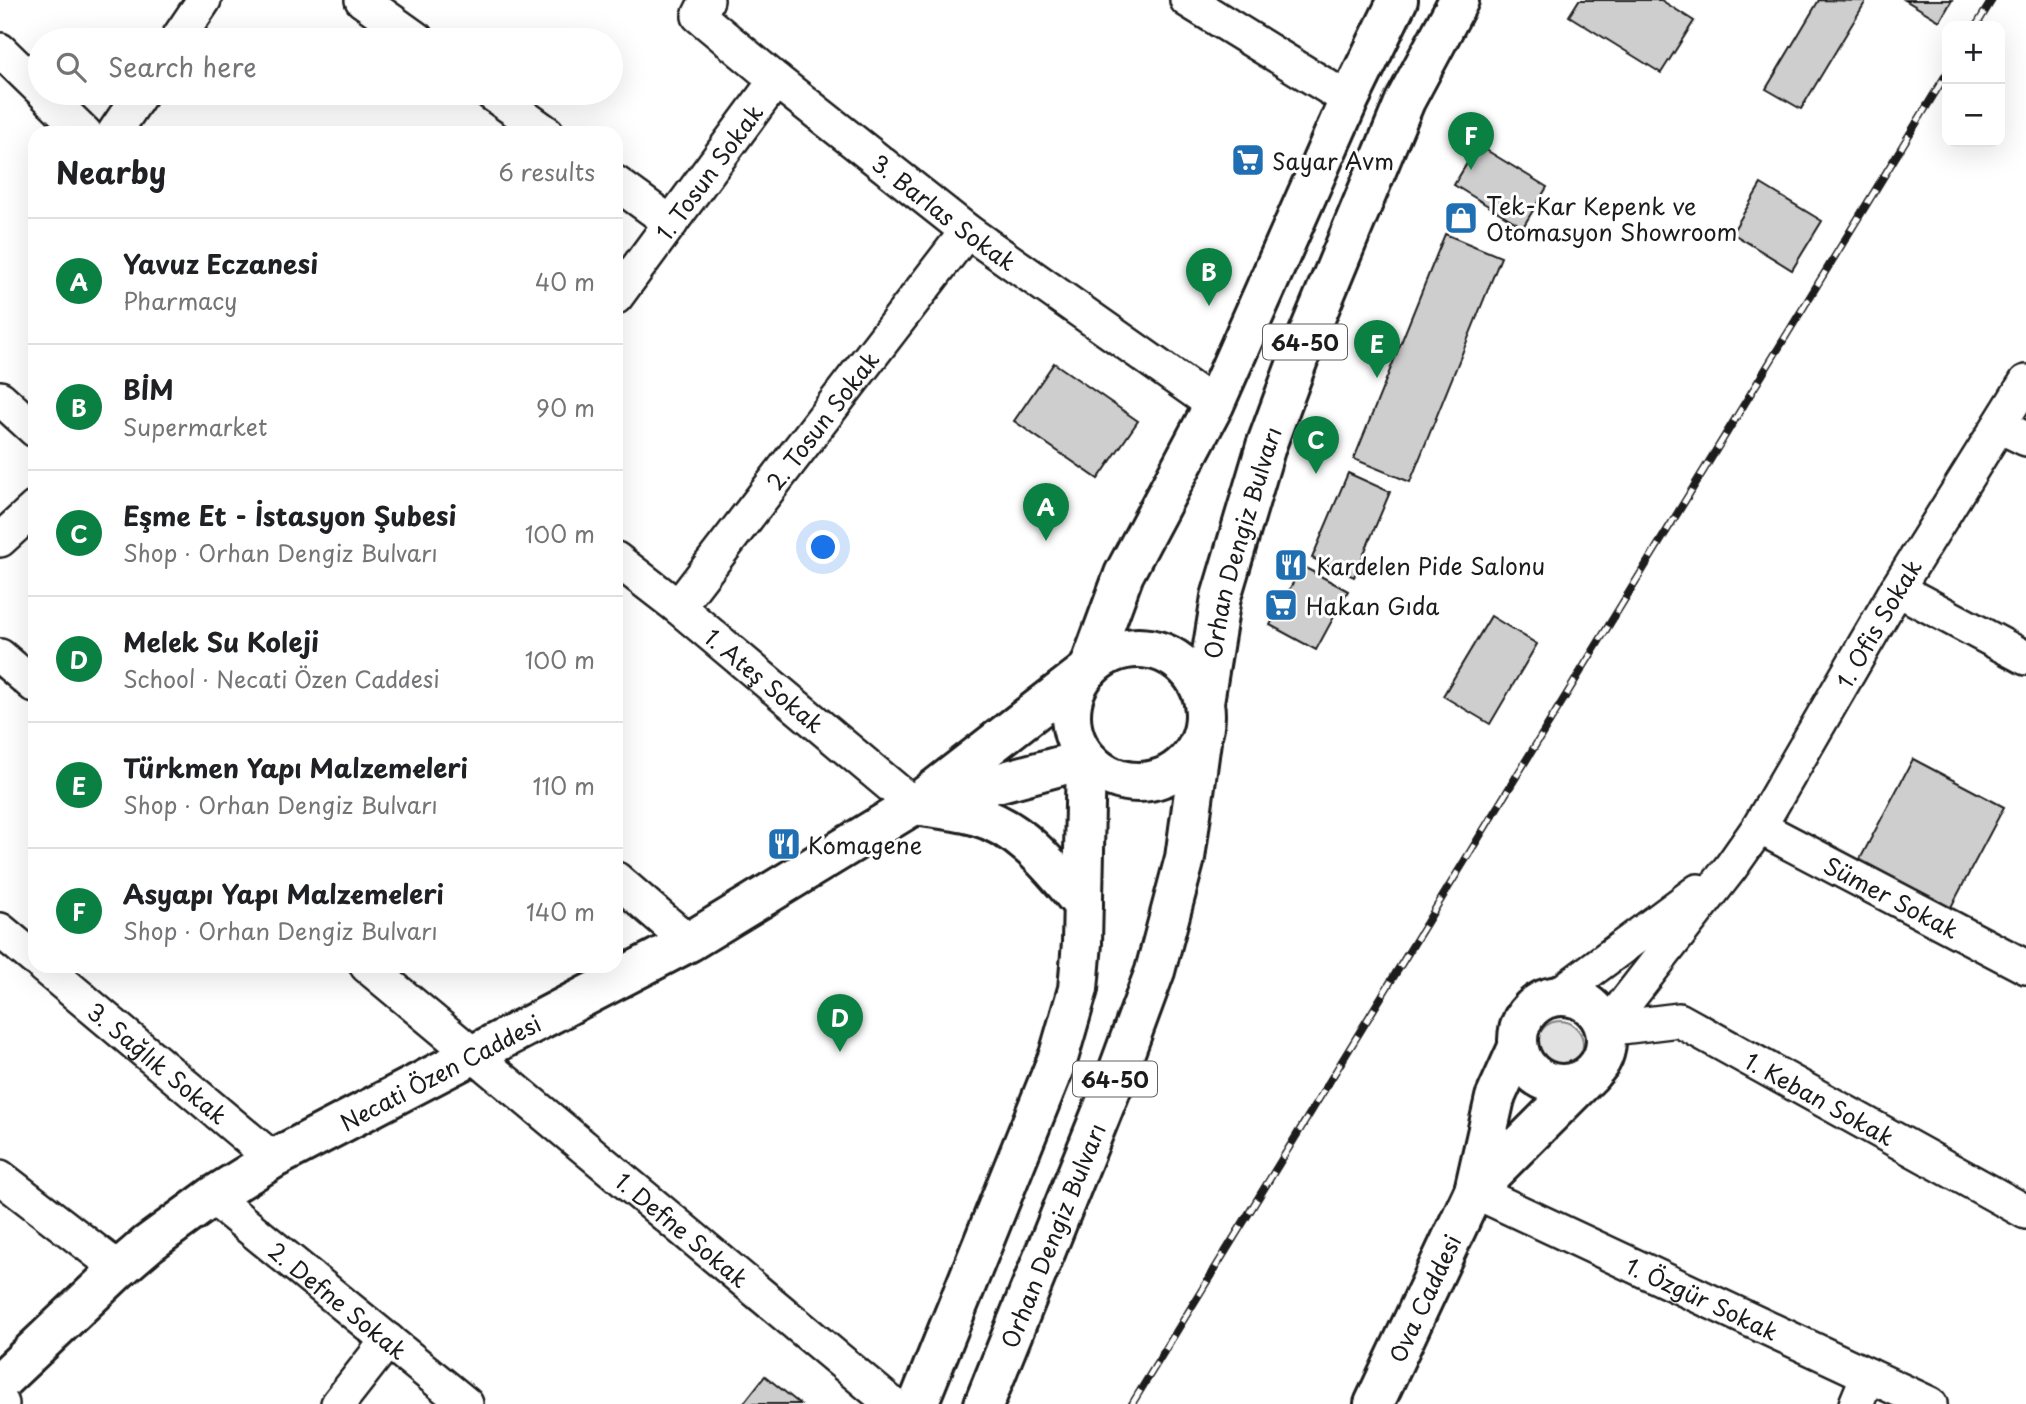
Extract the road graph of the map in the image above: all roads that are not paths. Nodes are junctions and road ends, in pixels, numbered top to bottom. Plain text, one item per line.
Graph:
1 (204, 0) edge
2 (362, 0) edge
3 (707, 0) edge
4 (1187, 0) edge
5 (1398, 0) edge
6 (1459, 0) edge
7 (185, 28) edge
8 (401, 28) edge
9 (0, 50) edge
10 (28, 77) edge
11 (776, 80) junction
12 (1349, 100) junction
13 (56, 105) edge
14 (133, 105) edge
15 (508, 105) edge
16 (78, 126) edge
17 (119, 126) edge
18 (537, 126) edge
19 (623, 188) edge
20 (671, 223) junction
21 (967, 231) junction
22 (623, 288) edge
23 (2026, 383) edge
24 (0, 398) edge
25 (1214, 405) junction
26 (28, 424) edge
27 (2012, 433) edge
28 (28, 514) edge
29 (0, 540) edge
30 (623, 564) edge
31 (1897, 589) junction
32 (678, 607) junction
33 (0, 656) edge
34 (2026, 658) edge
35 (1089, 669) junction
36 (28, 680) edge
37 (1204, 702) junction
38 (1201, 741) junction
39 (1086, 759) junction
40 (914, 805) junction
41 (1759, 827) junction
42 (1731, 867) junction
43 (623, 885) edge
44 (1083, 905) junction
45 (0, 930) edge
46 (689, 942) junction
47 (28, 954) edge
48 (2026, 967) edge
49 (51, 973) edge
50 (375, 973) edge
51 (1555, 997) junction
52 (1605, 1028) junction
53 (1518, 1047) junction
54 (474, 1056) junction
55 (1591, 1074) junction
56 (273, 1159) junction
57 (0, 1177) edge
58 (1474, 1191) junction
59 (212, 1197) junction
60 (2026, 1212) edge
61 (119, 1269) junction
62 (388, 1340) junction
63 (0, 1382) edge
64 (1862, 1390) edge
65 (338, 1404) edge
66 (466, 1404) edge
67 (892, 1404) edge
68 (918, 1404) edge
69 (984, 1404) edge
70 (1374, 1404) edge
71 (1930, 1404) edge

1 - 7 street
2 - 8 street
3 - 11 street, 3. Barlas Sokak
4 - 12 street
5 - 12 main road, 64-50
6 - 37 main road, Orhan Dengiz Bulvarı / 64-50
9 - 10 street
11 - 20 street, 1. Tosun Sokak
11 - 21 street, 3. Barlas Sokak
12 - 25 main road, 64-50
13 - 16 street
14 - 17 street
15 - 18 street
19 - 20 street
20 - 22 street, 1. Tosun Sokak
21 - 25 street, 3. Barlas Sokak
21 - 32 street, 2. Tosun Sokak
23 - 27 street, 1. Ofis Sokak
24 - 26 street
25 - 35 main road, 64-50
27 - 31 street, 1. Ofis Sokak
28 - 29 street
30 - 32 street, 1. Ateş Sokak
31 - 34 street
31 - 41 street, 1. Ofis Sokak
32 - 40 street, 1. Ateş Sokak
33 - 36 street
35 - 37 main road, Orhan Dengiz Bulvarı
35 - 39 main road, 64-50
35 - 40 main road, Orhan Dengiz Bulvarı
37 - 38 main road, Orhan Dengiz Bulvarı / 64-50
38 - 39 main road
38 - 69 main road, Orhan Dengiz Bulvarı / 64-50
39 - 40 main road
39 - 44 main road, 64-50
40 - 44 main road
40 - 46 main road, Necati Özen Caddesi
41 - 42 street, 1. Ofis Sokak
41 - 48 street, Sümer Sokak
42 - 51 street
42 - 52 street, 1. Ofis Sokak
43 - 46 street
44 - 68 main road, 64-50
45 - 47 street
46 - 54 main road, Necati Özen Caddesi
49 - 56 street, 3. Sağlık Sokak
50 - 54 street, 1. Defne Sokak
51 - 52 main road
51 - 53 main road
52 - 55 main road
52 - 60 street, 1. Keban Sokak
53 - 55 main road
53 - 58 main road
54 - 56 main road, Necati Özen Caddesi
54 - 67 street, 1. Defne Sokak
55 - 58 main road
56 - 59 main road, Necati Özen Caddesi
57 - 61 street
58 - 64 street, 1. Özgür Sokak
58 - 70 main road, Ova Caddesi
59 - 61 main road, Necati Özen Caddesi
59 - 62 street, 2. Defne Sokak
61 - 63 main road, Necati Özen Caddesi
62 - 65 street
62 - 66 street, 2. Defne Sokak
64 - 71 street, 1. Özgür Sokak

